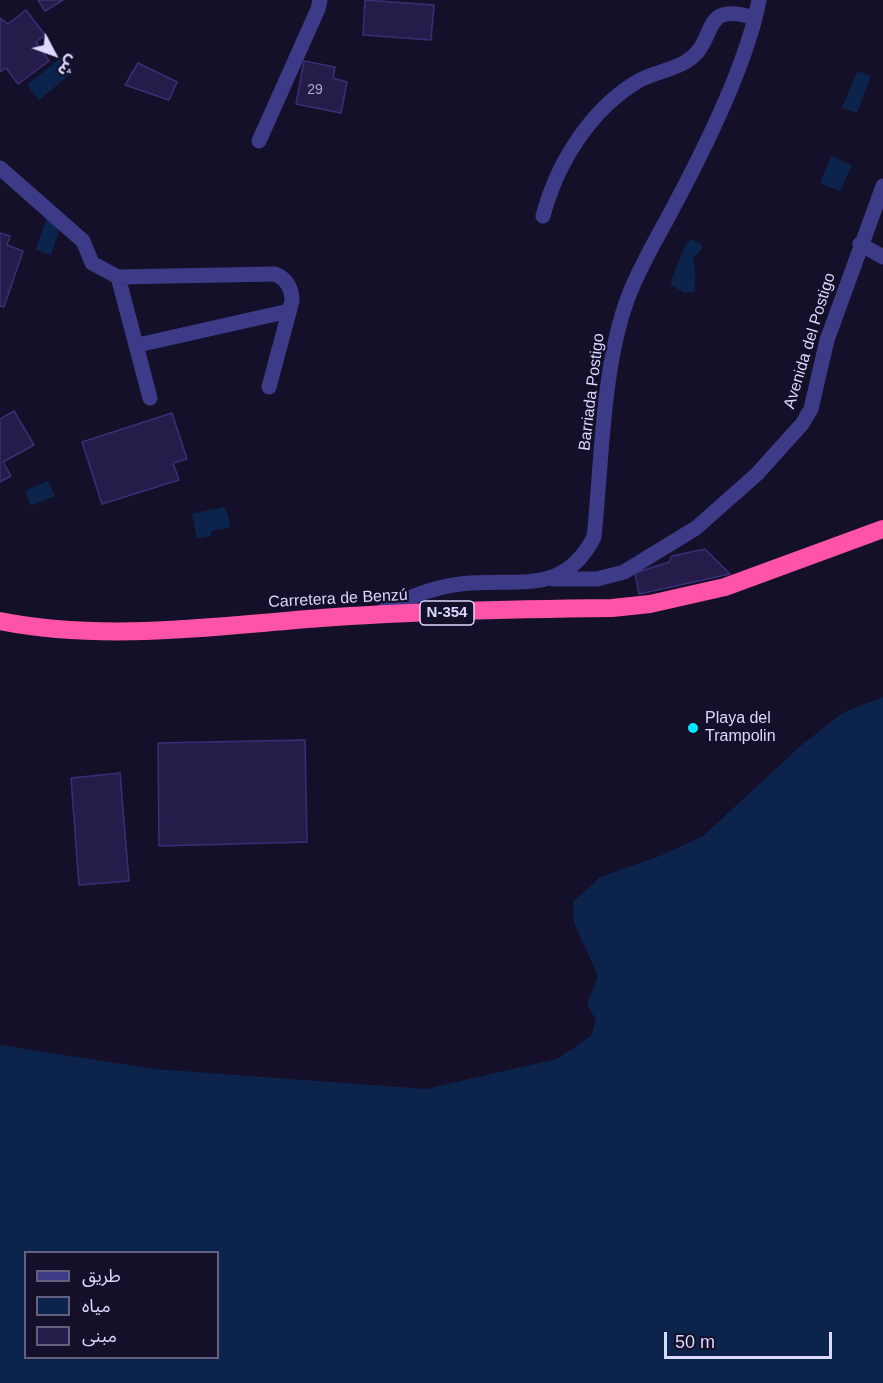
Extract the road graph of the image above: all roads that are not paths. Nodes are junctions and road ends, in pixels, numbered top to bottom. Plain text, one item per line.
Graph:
1 (320, 0) edge
2 (759, 0) edge
3 (755, 18) junction
4 (259, 141) dead end
5 (0, 168) edge
6 (883, 186) edge
7 (543, 216) dead end
8 (860, 244) junction
9 (883, 257) edge
10 (118, 276) junction
11 (289, 311) junction
12 (138, 345) junction
13 (269, 387) dead end
14 (150, 398) dead end
15 (883, 530) edge
16 (553, 579) junction
17 (375, 616) junction
18 (0, 621) edge

1 - 4 street
2 - 3 street, Barriada Postigo
3 - 7 street
3 - 16 street, Barriada Postigo
5 - 10 street
6 - 8 street, Avenida del Postigo
8 - 9 street
8 - 16 street, Avenida del Postigo
10 - 11 street
10 - 12 street
11 - 12 street
11 - 13 street
12 - 14 street
15 - 17 highway, Carretera de Benzú / N-354
16 - 17 street
17 - 18 highway, Carretera de Benzú / N-354

